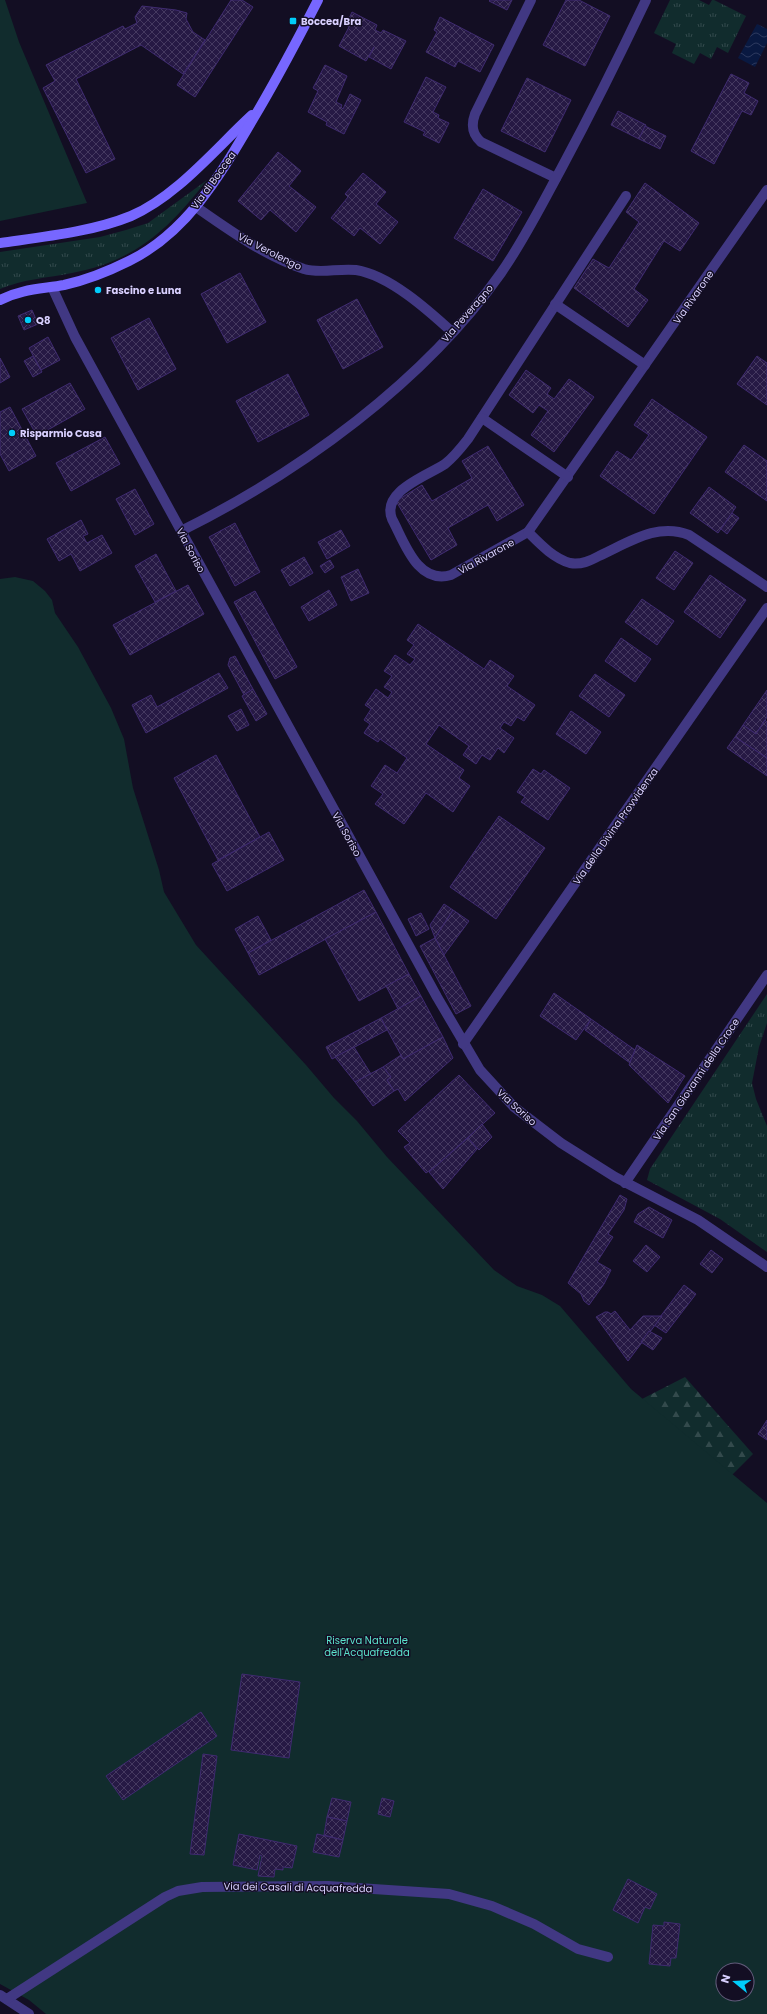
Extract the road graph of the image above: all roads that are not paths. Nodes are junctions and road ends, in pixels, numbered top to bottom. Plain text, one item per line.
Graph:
1 (318, 0) edge
2 (531, 0) edge
3 (646, 0) edge
4 (259, 108) junction
5 (556, 178) junction
6 (767, 190) edge
7 (626, 196) dead end
8 (196, 207) junction
9 (0, 243) edge
10 (52, 287) junction
11 (0, 300) edge
12 (555, 304) junction
13 (452, 332) junction
14 (645, 365) junction
15 (482, 418) junction
16 (568, 477) junction
17 (182, 532) junction
18 (528, 532) junction
19 (767, 587) edge
20 (767, 608) edge
21 (767, 975) edge
22 (463, 1044) junction
23 (625, 1183) junction
24 (767, 1267) edge
25 (608, 1957) dead end
26 (3, 1997) edge
27 (29, 2014) edge

1 - 4 main road, Via di Boccea
2 - 5 street
3 - 5 street, Via Peveragno
4 - 8 main road, Via di Boccea
4 - 9 main road, Via di Boccea
5 - 13 street, Via Peveragno
6 - 14 street, Via Rivarone
7 - 12 street, Via Rivarone
8 - 10 main road, Via di Boccea
8 - 13 street, Via Verolengo
10 - 11 main road, Via di Boccea
10 - 17 street, Via Soriso
12 - 14 street
12 - 15 street, Via Rivarone
13 - 17 street, Via Peveragno
14 - 16 street, Via Rivarone
15 - 16 street
15 - 18 street, Via Rivarone
16 - 18 street, Via Rivarone
17 - 22 street, Via Soriso
18 - 19 street
20 - 22 street, Via della Divina Provvidenza
21 - 23 street, Via San Giovanni della Croce
22 - 23 street, Via Soriso
23 - 24 street, Via Soriso
25 - 26 street, Via dei Casali di Acquafredda
26 - 27 street

